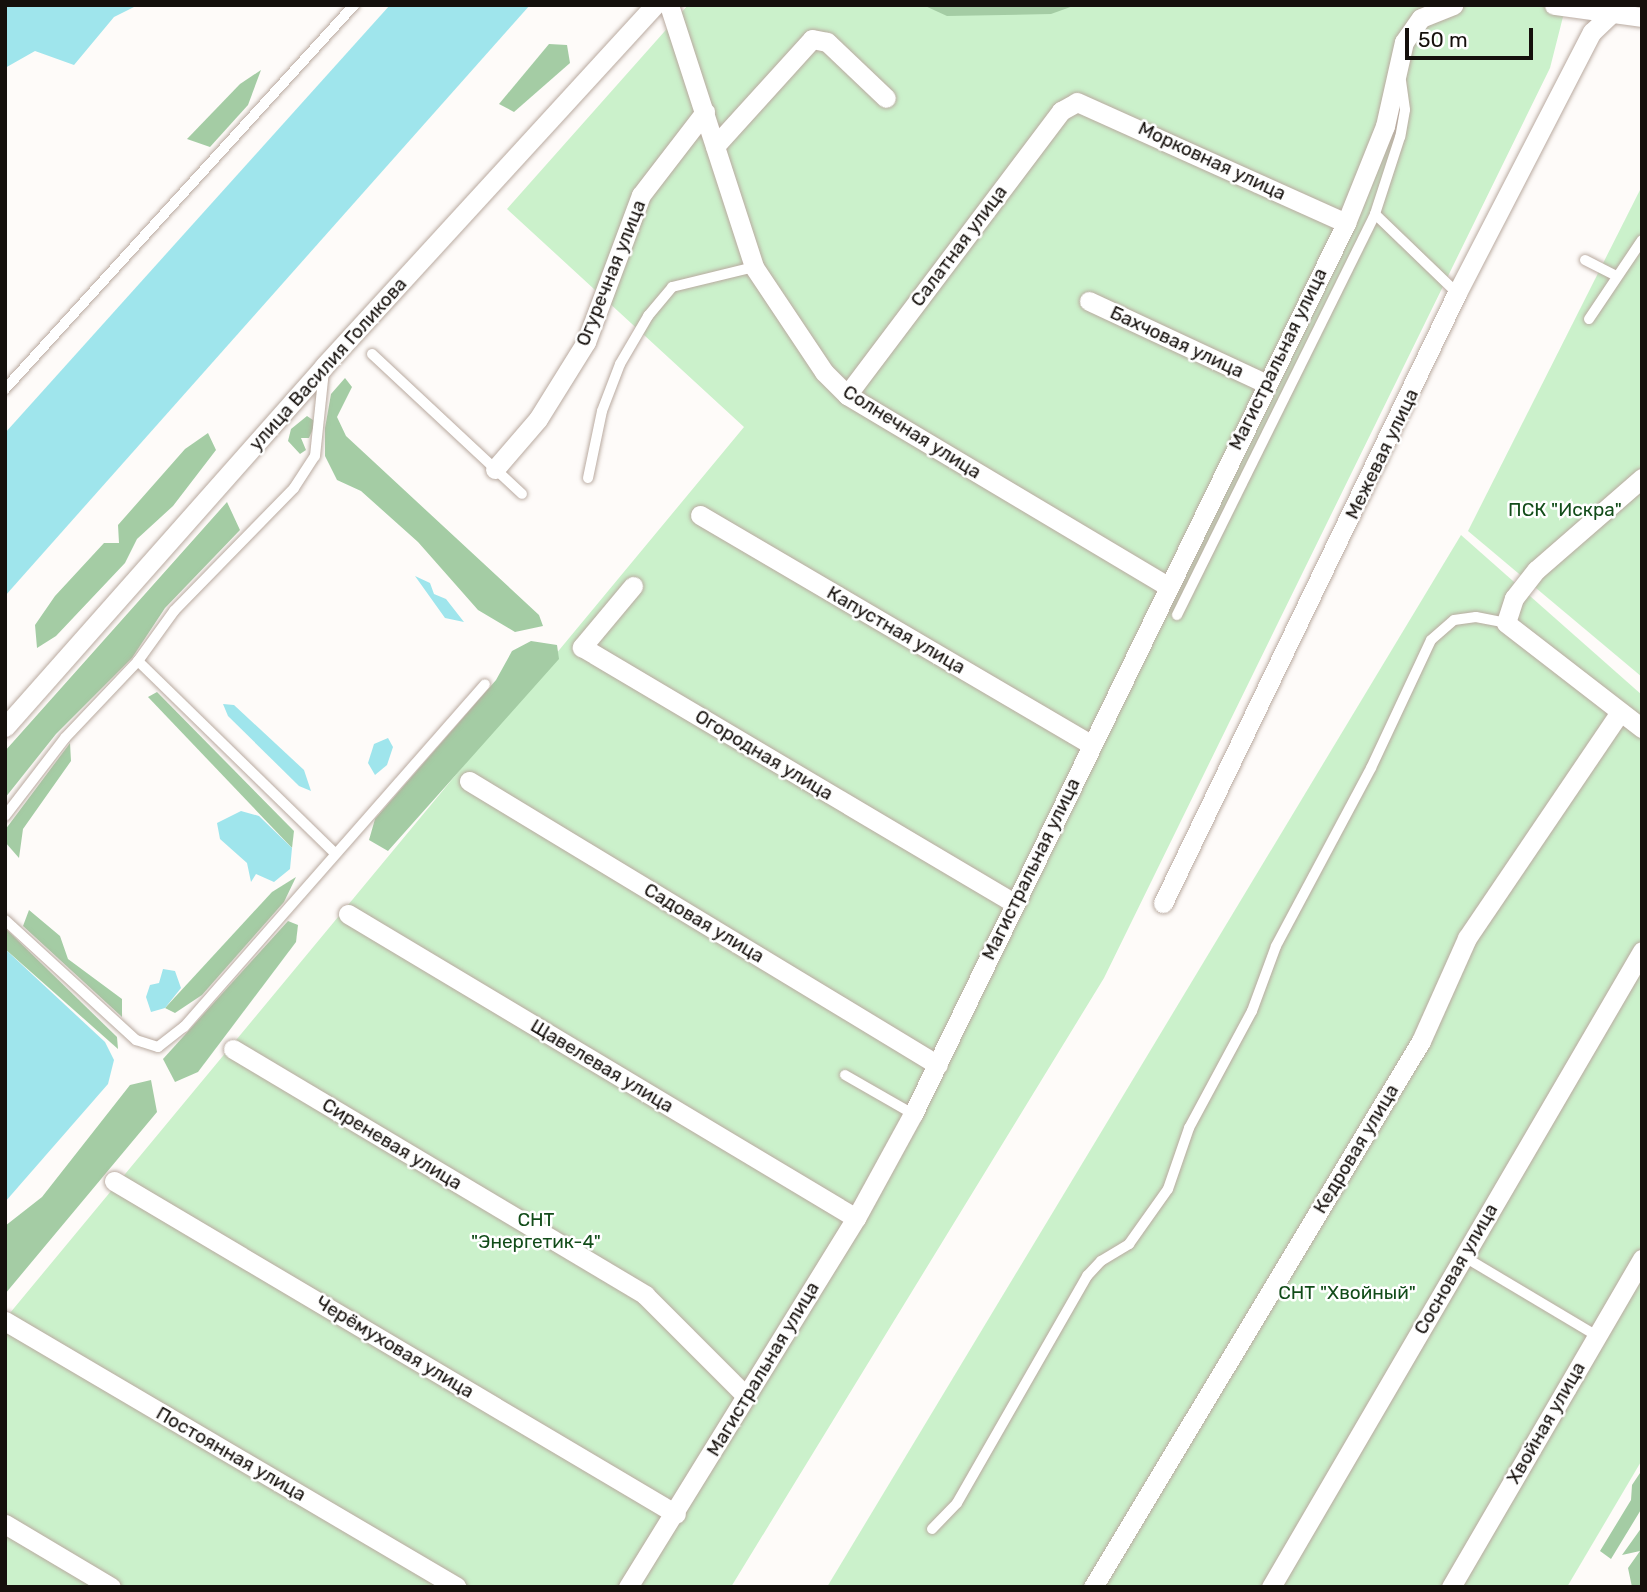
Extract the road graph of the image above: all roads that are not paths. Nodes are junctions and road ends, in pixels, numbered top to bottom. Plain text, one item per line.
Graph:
1 (354, 5) edge
2 (654, 5) edge
3 (669, 5) edge
4 (1453, 5) edge
5 (1554, 5) edge
6 (1612, 13) junction
7 (1642, 17) edge
8 (1398, 67) junction
9 (887, 98) dead end
10 (1077, 102) joint
11 (705, 112) junction
12 (715, 146) junction
13 (1375, 214) junction
14 (1346, 223) junction
15 (1642, 240) edge
16 (1584, 260) dead end
17 (754, 267) junction
18 (1616, 276) junction
19 (1457, 293) junction
20 (1089, 301) dead end
21 (1589, 319) dead end
22 (372, 354) dead end
23 (324, 366) junction
24 (1265, 383) junction
25 (5, 389) edge
26 (847, 395) junction
27 (495, 469) junction
28 (588, 478) dead end
29 (1642, 478) edge
30 (522, 494) dead end
31 (700, 515) dead end
32 (634, 586) dead end
33 (1167, 586) junction
34 (1177, 615) dead end
35 (1506, 623) junction
36 (138, 662) junction
37 (485, 684) dead end
38 (1620, 712) junction
39 (5, 727) edge
40 (1642, 728) edge
41 (1091, 745) junction
42 (470, 781) dead end
43 (5, 816) edge
44 (335, 853) junction
45 (1014, 903) junction
46 (1163, 903) dead end
47 (348, 914) dead end
48 (5, 920) edge
49 (1642, 951) edge
50 (233, 1049) dead end
51 (938, 1065) junction
52 (845, 1075) dead end
53 (913, 1114) junction
54 (114, 1181) dead end
55 (856, 1218) junction
56 (1464, 1256) junction
57 (1642, 1259) edge
58 (5, 1321) edge
59 (1597, 1336) junction
60 (746, 1396) junction
61 (676, 1514) junction
62 (5, 1524) edge
63 (932, 1529) dead end
64 (111, 1587) edge
65 (457, 1587) edge
66 (628, 1587) edge
67 (1093, 1587) edge
68 (1271, 1587) edge
69 (1451, 1587) edge

1 - 25 lane
2 - 23 street, улица Василия Голикова
3 - 11 street, Солнечная улица
4 - 8 street, Магистральная улица
5 - 6 street
6 - 7 street
6 - 19 street, Межевая улица
8 - 13 lane
8 - 14 street, Магистральная улица
9 - 12 street
10 - 14 street, Морковная улица
10 - 26 street, Салатная улица
11 - 12 street, Солнечная улица
11 - 27 street, Огуречная улица
12 - 17 street, Солнечная улица
13 - 19 lane
13 - 34 lane
14 - 24 street, Магистральная улица
15 - 18 lane
16 - 18 lane
17 - 26 street, Солнечная улица
17 - 28 lane
18 - 21 lane
19 - 46 street, Межевая улица
20 - 24 street, Бахчовая улица
22 - 27 lane
23 - 36 lane
23 - 39 street, улица Василия Голикова
24 - 33 street, Магистральная улица
26 - 33 street, Солнечная улица
27 - 30 lane
29 - 35 street
31 - 41 street, Капустная улица
32 - 45 street, Огородная улица
33 - 41 street, Магистральная улица
35 - 38 street
35 - 63 lane
36 - 43 lane
36 - 44 lane
37 - 44 lane
38 - 40 street
38 - 67 street, Кедровая улица
41 - 45 street, Магистральная улица
42 - 51 street, Садовая улица
44 - 48 lane
45 - 51 street, Магистральная улица
47 - 55 street, Щавелевая улица
49 - 56 street, Сосновая улица
50 - 60 street, Сиреневая улица
51 - 53 street, Магистральная улица
52 - 53 lane
53 - 55 street, Магистральная улица
54 - 61 street, Черёмуховая улица
55 - 60 street, Магистральная улица
56 - 59 lane
56 - 68 street, Сосновая улица
57 - 59 street, Хвойная улица
58 - 65 street, Постоянная улица
59 - 69 street, Хвойная улица
60 - 61 street, Магистральная улица
61 - 66 street, Магистральная улица
62 - 64 street

